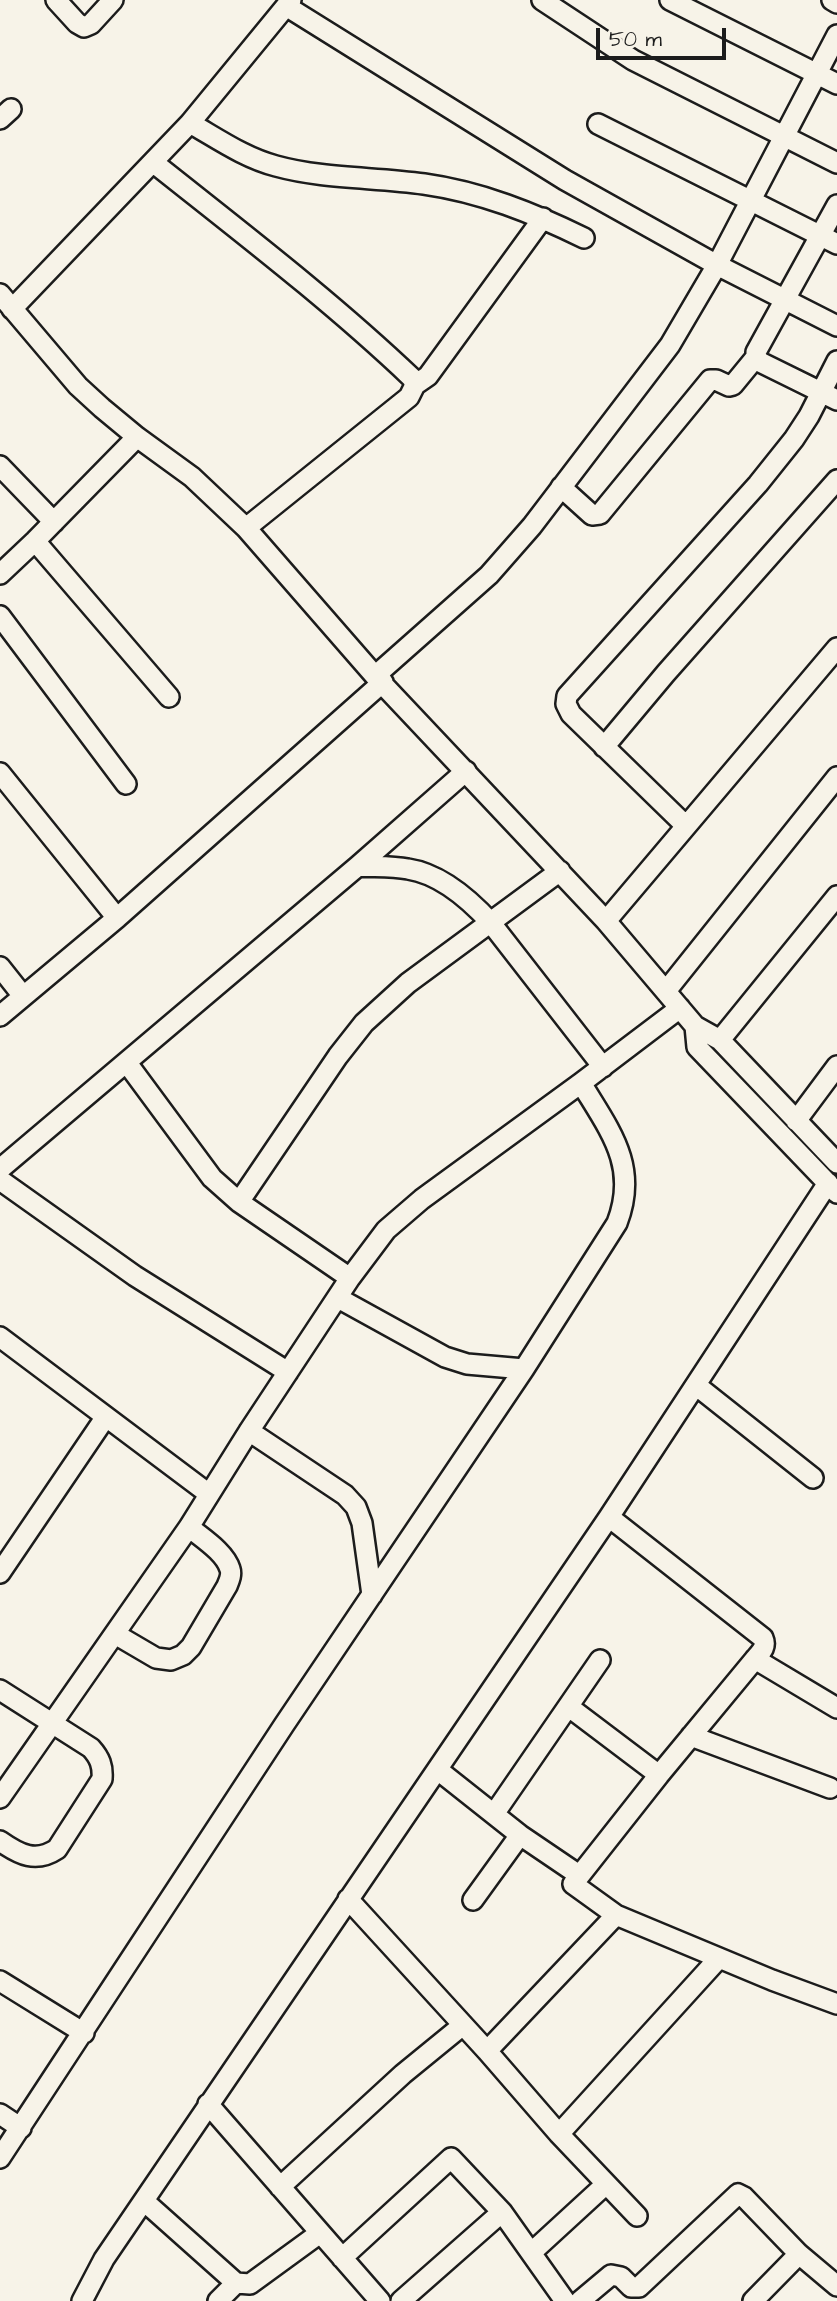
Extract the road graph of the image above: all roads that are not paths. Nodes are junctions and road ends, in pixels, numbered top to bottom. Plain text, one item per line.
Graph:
1 (56, 0) edge
2 (113, 0) edge
3 (542, 0) edge
4 (670, 0) edge
5 (832, 0) edge
6 (289, 3) edge
7 (837, 3) edge
8 (837, 35) edge
9 (817, 74) junction
10 (837, 84) edge
11 (190, 123) junction
12 (598, 124) dead end
13 (784, 138) junction
14 (154, 163) junction
15 (837, 163) edge
16 (750, 202) junction
17 (837, 205) edge
18 (543, 218) junction
19 (584, 239) dead end
20 (829, 240) edge
21 (717, 265) junction
22 (786, 301) junction
23 (6, 302) edge
24 (837, 326) edge
25 (756, 358) junction
26 (837, 360) edge
27 (415, 385) junction
28 (829, 395) edge
29 (137, 437) junction
30 (0, 466) edge
31 (837, 480) edge
32 (561, 487) junction
33 (54, 522) junction
34 (246, 528) junction
35 (35, 541) junction
36 (0, 574) edge
37 (0, 616) edge
38 (837, 648) edge
39 (379, 679) junction
40 (169, 697) dead end
41 (604, 747) junction
42 (466, 771) junction
43 (0, 773) edge
44 (837, 777) edge
45 (126, 784) dead end
46 (686, 826) junction
47 (358, 866) junction
48 (560, 871) junction
49 (837, 896) edge
50 (117, 918) junction
51 (606, 921) junction
52 (491, 923) junction
53 (0, 967) edge
54 (666, 991) junction
55 (23, 996) junction
56 (680, 1008) junction
57 (0, 1016) edge
58 (695, 1026) junction
59 (720, 1040) junction
60 (127, 1063) junction
61 (837, 1066) edge
62 (603, 1067) junction
63 (581, 1083) junction
64 (796, 1121) junction
65 (837, 1163) edge
66 (0, 1169) edge
67 (0, 1180) edge
68 (832, 1188) edge
69 (239, 1202) junction
70 (350, 1278) junction
71 (338, 1298) junction
72 (1, 1340) edge
73 (524, 1369) junction
74 (288, 1372) junction
75 (696, 1386) junction
76 (105, 1418) junction
77 (249, 1430) junction
78 (813, 1478) dead end
79 (209, 1494) junction
80 (609, 1517) junction
81 (189, 1527) junction
82 (0, 1573) edge
83 (372, 1595) junction
84 (115, 1634) junction
85 (755, 1659) junction
86 (600, 1660) dead end
87 (0, 1690) edge
88 (569, 1707) junction
89 (837, 1708) edge
90 (51, 1724) junction
91 (691, 1736) junction
92 (0, 1761) edge
93 (438, 1770) junction
94 (18, 1772) junction
95 (659, 1775) junction
96 (830, 1788) dead end
97 (0, 1798) edge
98 (494, 1814) junction
99 (520, 1835) junction
100 (0, 1842) edge
101 (579, 1875) junction
102 (348, 1899) junction
103 (473, 1900) dead end
104 (615, 1915) junction
105 (719, 1958) junction
106 (0, 1981) edge
107 (837, 2004) edge
108 (463, 2025) junction
109 (84, 2033) junction
110 (487, 2051) junction
111 (208, 2104) junction
112 (0, 2114) edge
113 (21, 2128) junction
114 (559, 2134) junction
115 (0, 2158) edge
116 (605, 2185) junction
117 (280, 2187) junction
118 (144, 2201) junction
119 (502, 2212) junction
120 (637, 2216) dead end
121 (320, 2232) junction
122 (533, 2252) junction
123 (799, 2254) junction
124 (342, 2258) junction
125 (236, 2283) junction
126 (837, 2286) edge
127 (82, 2301) edge
128 (218, 2301) edge
129 (380, 2301) edge
130 (401, 2301) edge
131 (565, 2301) edge
132 (580, 2301) edge
133 (753, 2301) edge

1 - 2 street
3 - 13 street
4 - 9 street
5 - 7 street
6 - 11 street
6 - 21 street
8 - 9 street
9 - 10 street
9 - 13 street
11 - 14 street
11 - 18 street
12 - 16 street
13 - 15 street
13 - 16 street
14 - 23 street
14 - 27 street
16 - 20 street
16 - 21 street
17 - 20 street
18 - 19 street
18 - 27 street
20 - 22 street
21 - 22 street
21 - 32 street
22 - 24 street
22 - 25 street
23 - 29 street
25 - 28 street
25 - 32 street
26 - 28 street
27 - 34 street
28 - 41 street
29 - 33 street
29 - 34 street
30 - 33 street
31 - 41 street
32 - 39 street
33 - 35 street
34 - 39 street
35 - 36 street
35 - 40 street
37 - 45 street
38 - 46 street
39 - 42 street
39 - 50 street
41 - 46 street
42 - 47 street
42 - 48 street
43 - 50 street
44 - 54 street
46 - 51 street
47 - 52 street
47 - 60 street
48 - 51 street
48 - 52 street
49 - 59 street
50 - 55 street
51 - 54 street
52 - 62 street
52 - 69 street
53 - 55 street
54 - 56 street
55 - 57 street
56 - 58 street
56 - 62 street
58 - 59 street
58 - 68 street
59 - 64 street
60 - 66 street
60 - 69 street
61 - 64 street
62 - 63 street
63 - 70 street
63 - 73 street
64 - 65 street
67 - 74 street
68 - 75 street
69 - 70 street
70 - 71 street
71 - 73 street
71 - 74 street
72 - 76 street
73 - 83 street
74 - 77 street
75 - 78 street
75 - 80 street
76 - 79 street
76 - 82 street
77 - 79 street
77 - 83 street
79 - 81 street
80 - 85 street
80 - 93 street
81 - 84 street
81 - 84 street
83 - 109 street
84 - 90 street
85 - 89 street
85 - 91 street
86 - 88 street
87 - 90 street
88 - 95 street
88 - 98 street
90 - 94 street
90 - 100 street
91 - 95 street
91 - 96 street
92 - 94 street
93 - 98 street
93 - 102 street
94 - 97 street
95 - 101 street
98 - 99 street
99 - 101 street
99 - 103 street
101 - 104 street
102 - 108 street
102 - 111 street
104 - 105 street
104 - 110 street
105 - 107 street
105 - 114 street
106 - 109 street
108 - 110 street
108 - 117 street
109 - 113 street
110 - 114 street
111 - 117 street
111 - 118 street
112 - 113 street
113 - 115 street
114 - 116 street
116 - 120 street
116 - 122 street
117 - 121 street
118 - 125 street
118 - 127 street
119 - 122 street
119 - 124 street
119 - 130 street
121 - 124 street
121 - 125 street
122 - 131 street
123 - 126 street
123 - 132 street
123 - 133 street
124 - 129 street
125 - 128 street

